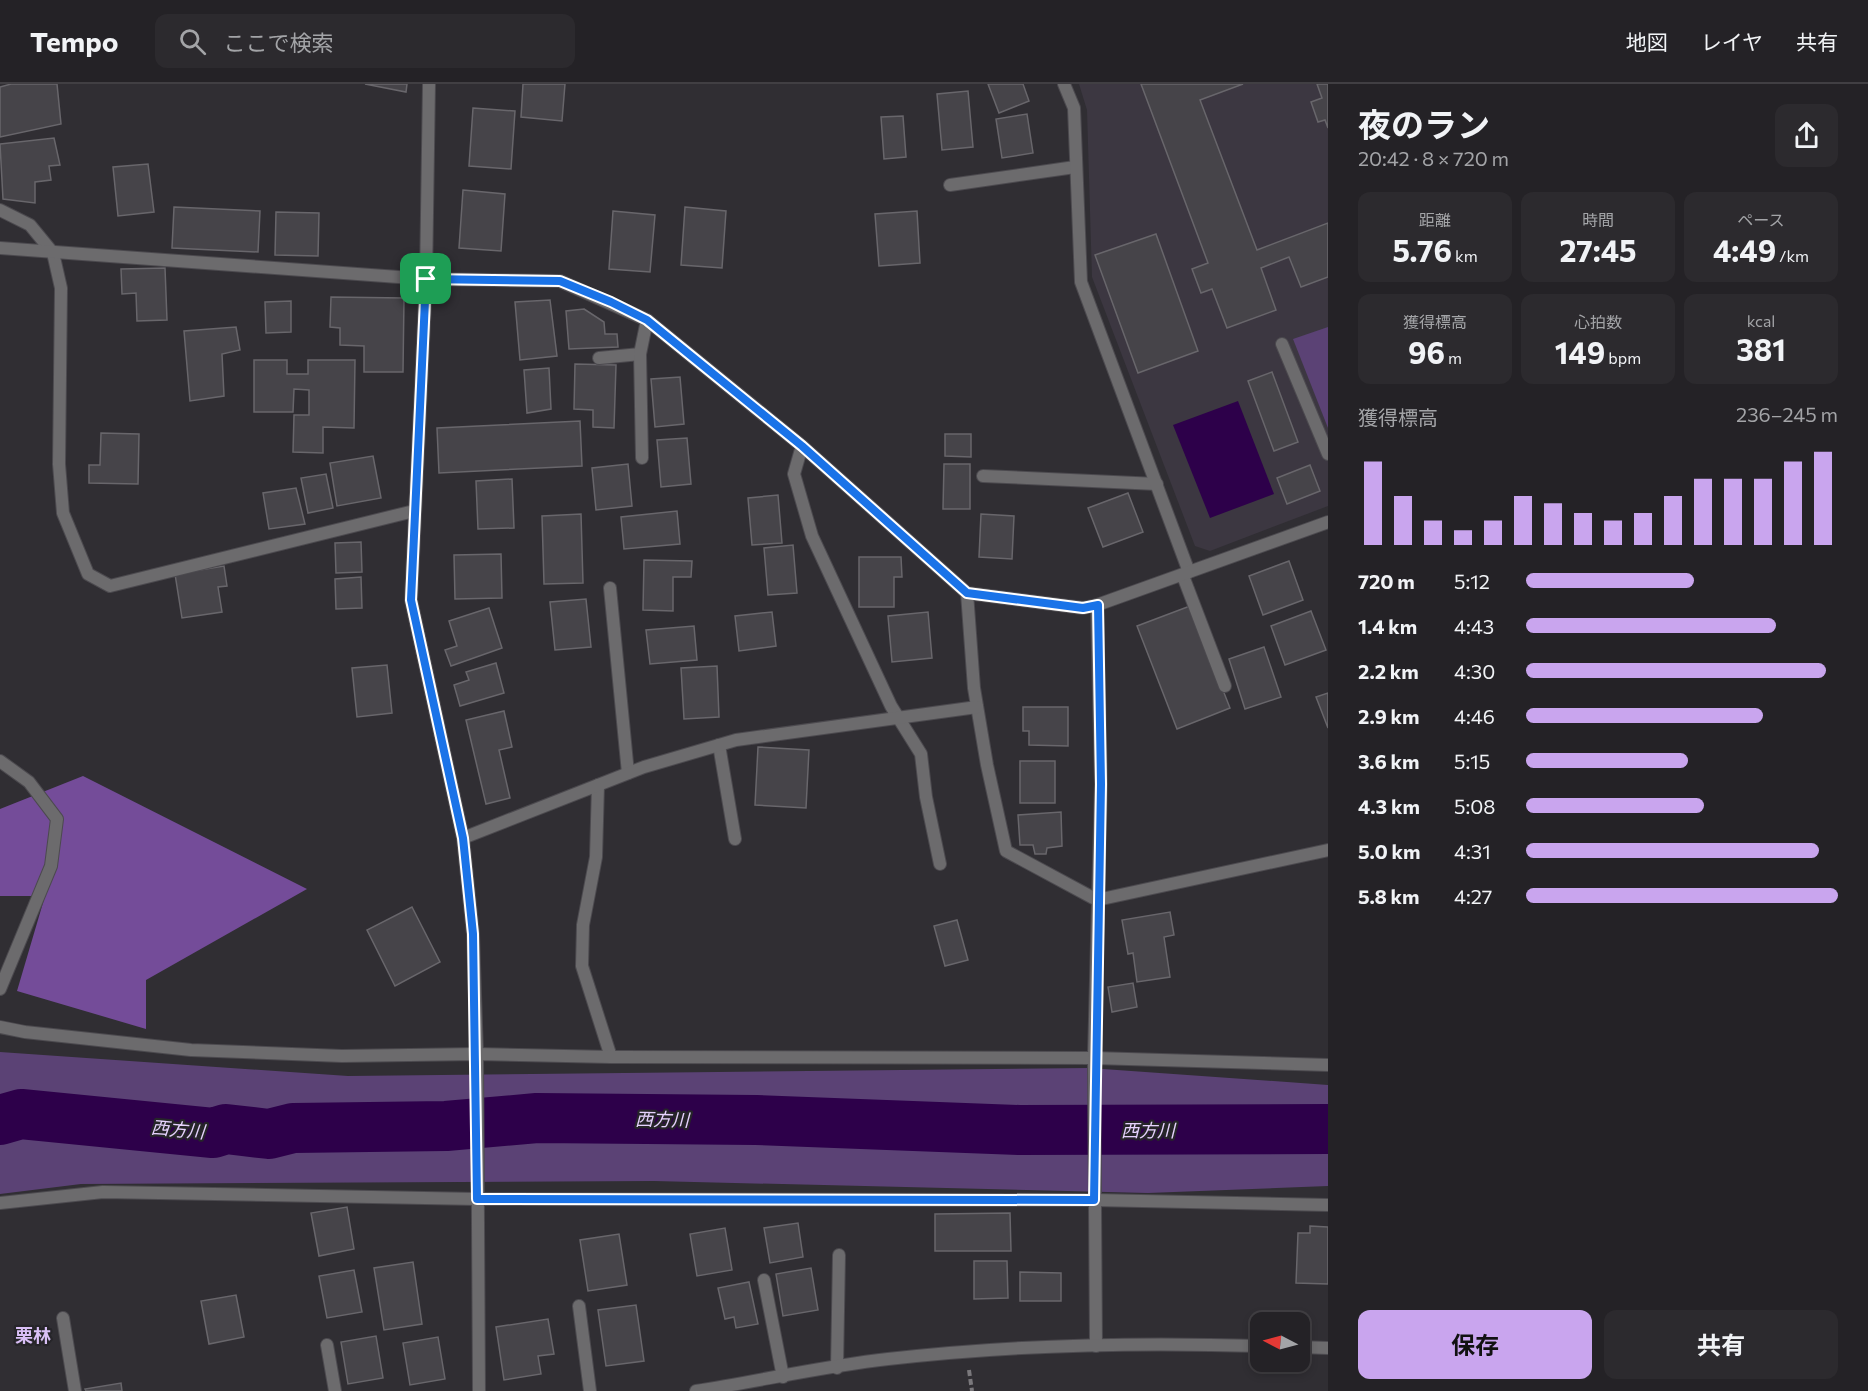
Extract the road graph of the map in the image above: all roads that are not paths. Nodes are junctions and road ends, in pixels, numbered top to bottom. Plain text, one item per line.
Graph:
1 (429, 84) edge
2 (1064, 84) edge
3 (1075, 167) junction
4 (950, 185) dead end
5 (0, 210) edge
6 (0, 248) edge
7 (53, 253) junction
8 (426, 279) junction
9 (647, 320) junction
10 (1282, 344) dead end
11 (640, 354) junction
12 (599, 358) dead end
13 (802, 446) junction
14 (1328, 454) edge
15 (642, 458) dead end
16 (983, 476) dead end
17 (1157, 484) junction
18 (414, 511) junction
19 (1328, 523) edge
20 (1186, 574) junction
21 (610, 588) dead end
22 (967, 593) junction
23 (1098, 605) junction
24 (1225, 686) dead end
25 (977, 707) junction
26 (900, 717) junction
27 (719, 745) junction
28 (0, 761) edge
29 (628, 773) junction
30 (598, 785) junction
31 (463, 838) junction
32 (735, 839) dead end
33 (1328, 850) edge
34 (940, 864) dead end
35 (1097, 900) junction
36 (0, 989) edge
37 (0, 1027) edge
38 (477, 1056) junction
39 (610, 1058) junction
40 (1094, 1063) junction
41 (1328, 1065) edge
42 (477, 1194) junction
43 (1094, 1196) junction
44 (0, 1203) edge
45 (1328, 1205) edge
46 (839, 1255) dead end
47 (764, 1280) dead end
48 (579, 1306) dead end
49 (63, 1318) dead end
50 (327, 1345) dead end
51 (1096, 1346) junction
52 (1250, 1346) edge
53 (1310, 1347) edge
54 (1328, 1348) edge
55 (837, 1368) junction
56 (783, 1377) junction
57 (75, 1391) edge
58 (336, 1391) edge
59 (479, 1391) edge
60 (590, 1391) edge
61 (696, 1391) edge

1 - 8 street
2 - 3 street
3 - 4 street
3 - 17 street
5 - 7 street
6 - 7 street
7 - 8 street
7 - 18 street
8 - 9 street
8 - 18 street
9 - 11 street
9 - 13 street
10 - 14 street
11 - 12 street
11 - 15 street
13 - 22 street
13 - 26 street
16 - 17 street
17 - 20 street
18 - 31 street
19 - 20 street
20 - 23 street
20 - 24 street
21 - 29 street
22 - 23 street
22 - 25 street
23 - 35 street
25 - 26 street
25 - 35 street
26 - 27 street
26 - 34 street
27 - 29 street
27 - 32 street
28 - 36 street
29 - 30 street
30 - 31 street
30 - 39 street
31 - 38 street
33 - 35 street
35 - 40 street
37 - 38 street
38 - 39 street
38 - 42 street
39 - 40 street
40 - 41 street
40 - 43 street
42 - 43 street
42 - 44 street
42 - 59 street
43 - 45 street
43 - 51 street
46 - 55 street
47 - 56 street
48 - 60 street
49 - 57 street
50 - 58 street
51 - 52 street
51 - 55 street
53 - 54 street
55 - 56 street
56 - 61 street

